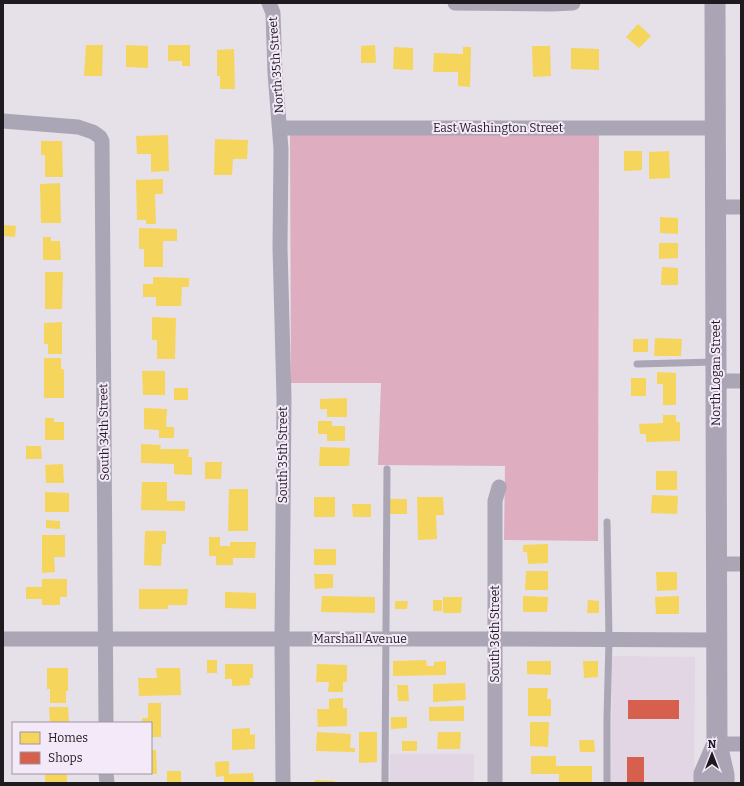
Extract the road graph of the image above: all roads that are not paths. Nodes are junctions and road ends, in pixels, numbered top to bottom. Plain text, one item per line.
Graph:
1 (269, 3) edge
2 (455, 3) edge
3 (573, 3) edge
4 (716, 3) edge
5 (3, 121) edge
6 (280, 128) junction
7 (716, 128) junction
8 (716, 207) junction
9 (741, 207) edge
10 (637, 364) dead end
11 (716, 371) junction
12 (741, 381) edge
13 (387, 470) dead end
14 (499, 487) dead end
15 (607, 522) dead end
16 (716, 564) junction
17 (741, 564) edge
18 (105, 638) junction
19 (3, 639) edge
20 (282, 639) junction
21 (385, 639) junction
22 (495, 639) junction
23 (609, 639) junction
24 (716, 640) junction
25 (106, 722) edge
26 (717, 744) junction
27 (741, 744) edge
28 (283, 783) edge
29 (385, 783) edge
30 (495, 783) edge
31 (607, 783) edge
32 (704, 783) edge
33 (724, 783) edge

1 - 6 street, North 35th Street
2 - 3 street
4 - 7 street, North Logan Street
5 - 18 street, South 34th Street
6 - 7 street, East Washington Street
6 - 20 street, South 35th Street
7 - 8 street, North Logan Street
8 - 9 street
8 - 11 street, North Logan Street
10 - 11 lane
11 - 12 street
11 - 16 street, North Logan Street
13 - 21 lane
14 - 22 street, South 36th Street
15 - 23 lane
16 - 17 street
16 - 24 street, North Logan Street
18 - 19 street, Marshall Avenue
18 - 20 street, Marshall Avenue
18 - 25 street, South 34th Street
20 - 21 street, Marshall Avenue
20 - 28 street, South 35th Street
21 - 22 street, Marshall Avenue
21 - 29 lane
22 - 23 street, Marshall Avenue
22 - 30 street, South 36th Street
23 - 24 street, Marshall Avenue
23 - 31 lane
24 - 26 street, North Logan Street
26 - 27 street
26 - 32 street, North Logan Street
26 - 33 street, North Logan Street

